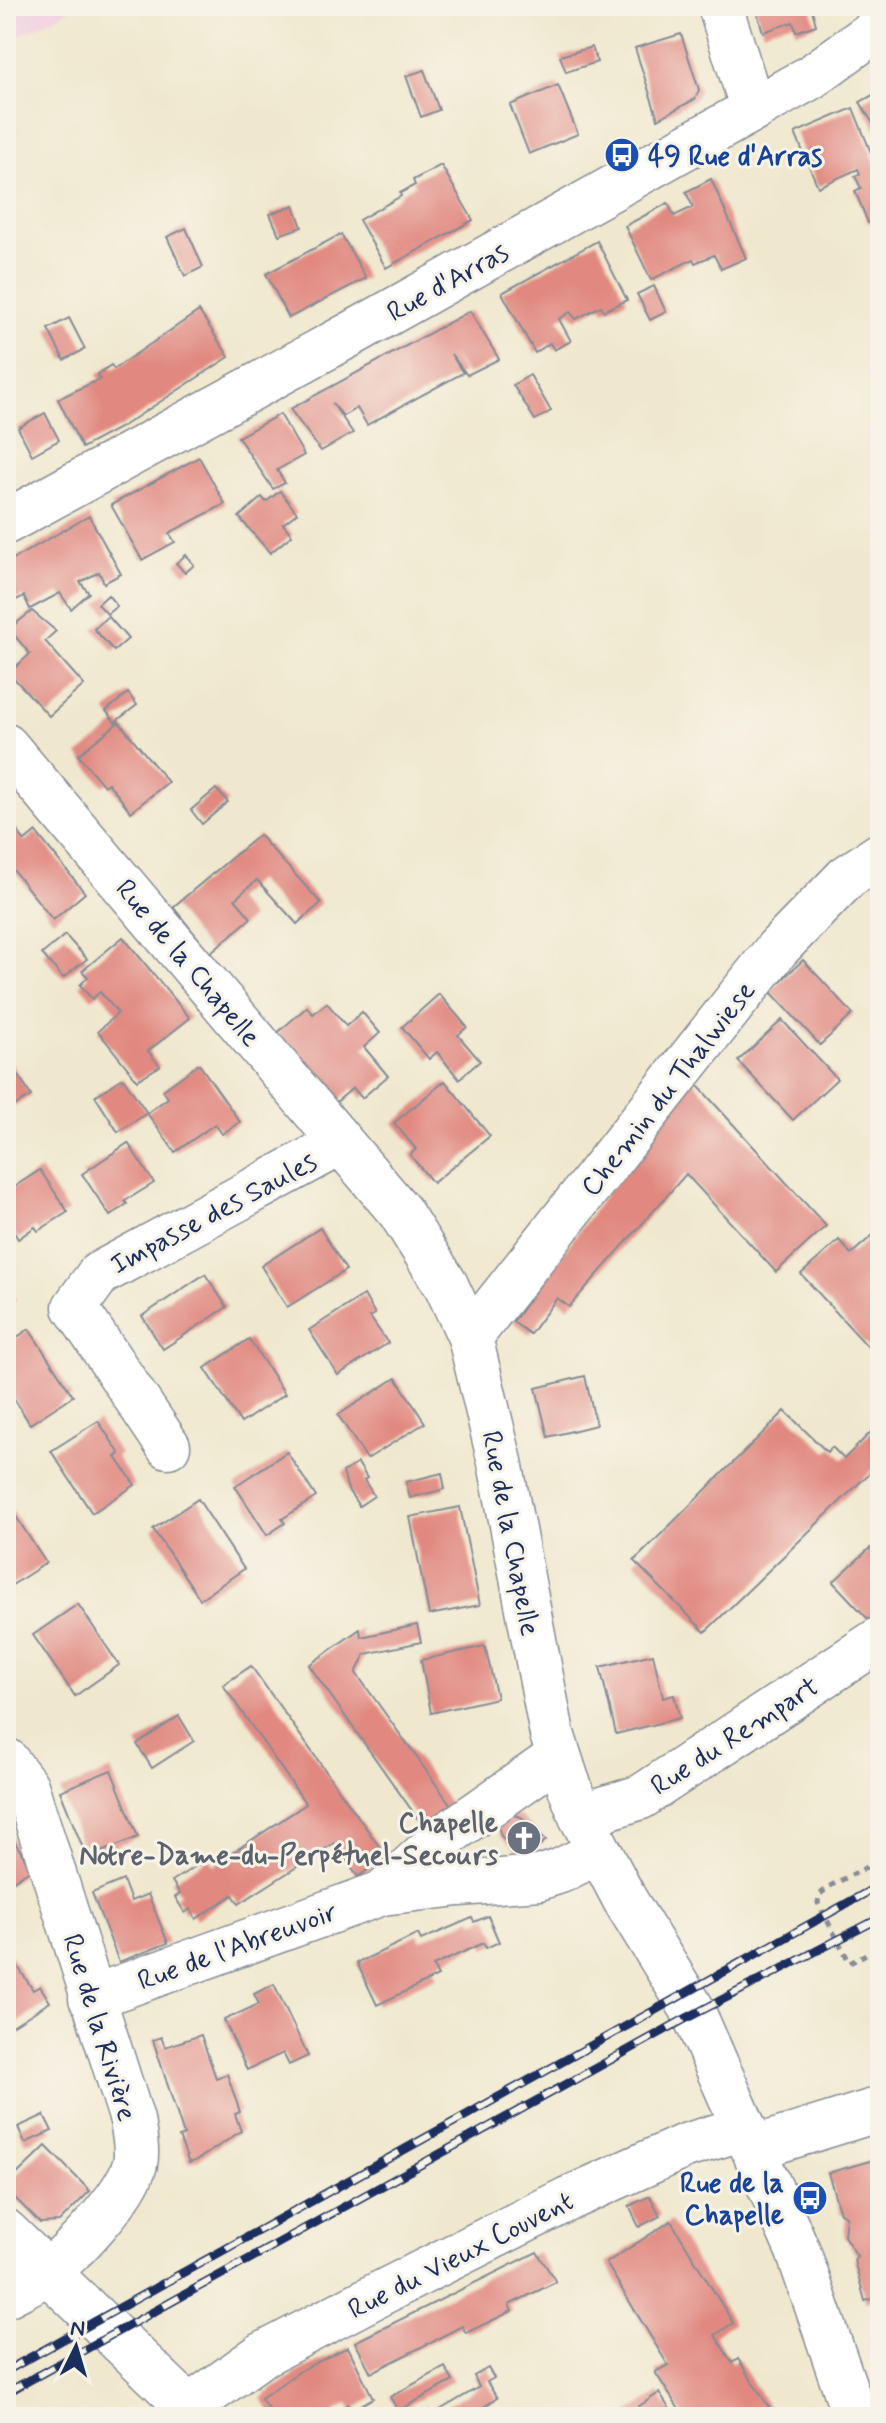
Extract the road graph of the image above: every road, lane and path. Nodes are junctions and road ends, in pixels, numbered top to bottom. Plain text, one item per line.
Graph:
1 (720, 6) edge
2 (880, 27) edge
3 (753, 110) junction
4 (6, 522) edge
5 (6, 746) edge
6 (880, 855) edge
7 (341, 1143) junction
8 (470, 1337) junction
9 (168, 1446) dead end
10 (880, 1639) edge
11 (559, 1756) junction
12 (6, 1760) edge
13 (590, 1834) junction
14 (867, 1867) dead end
15 (382, 1893) junction
16 (880, 1946) edge
17 (91, 1998) junction
18 (880, 2109) edge
19 (749, 2138) junction
20 (6, 2232) edge
21 (46, 2273) junction
22 (6, 2295) edge
23 (194, 2412) edge
24 (855, 2417) edge

1 - 3 street
2 - 3 street, Rue d'Arras
3 - 4 street, Rue d'Arras
5 - 7 street, Rue de la Chapelle
6 - 8 street, Chemin du Thalwiese
7 - 8 street, Rue de la Chapelle
7 - 9 street, Impasse des Saules
8 - 11 street, Rue de la Chapelle
10 - 13 street, Rue du Rempart
11 - 13 street, Rue de la Chapelle
11 - 15 street, Rue de l'Abreuvoir
12 - 17 street, Rue de la Rivière
13 - 15 street, Rue de l'Abreuvoir
13 - 19 street, Rue de la Chapelle
14 - 16 path
15 - 17 street, Rue de l'Abreuvoir
17 - 21 street, Rue de la Rivière
18 - 19 street, Rue du Vieux Couvent
19 - 23 street, Rue du Vieux Couvent
19 - 24 street, Rue de la Chapelle
20 - 21 street
21 - 22 street, Rue de la Rivière
21 - 23 street

